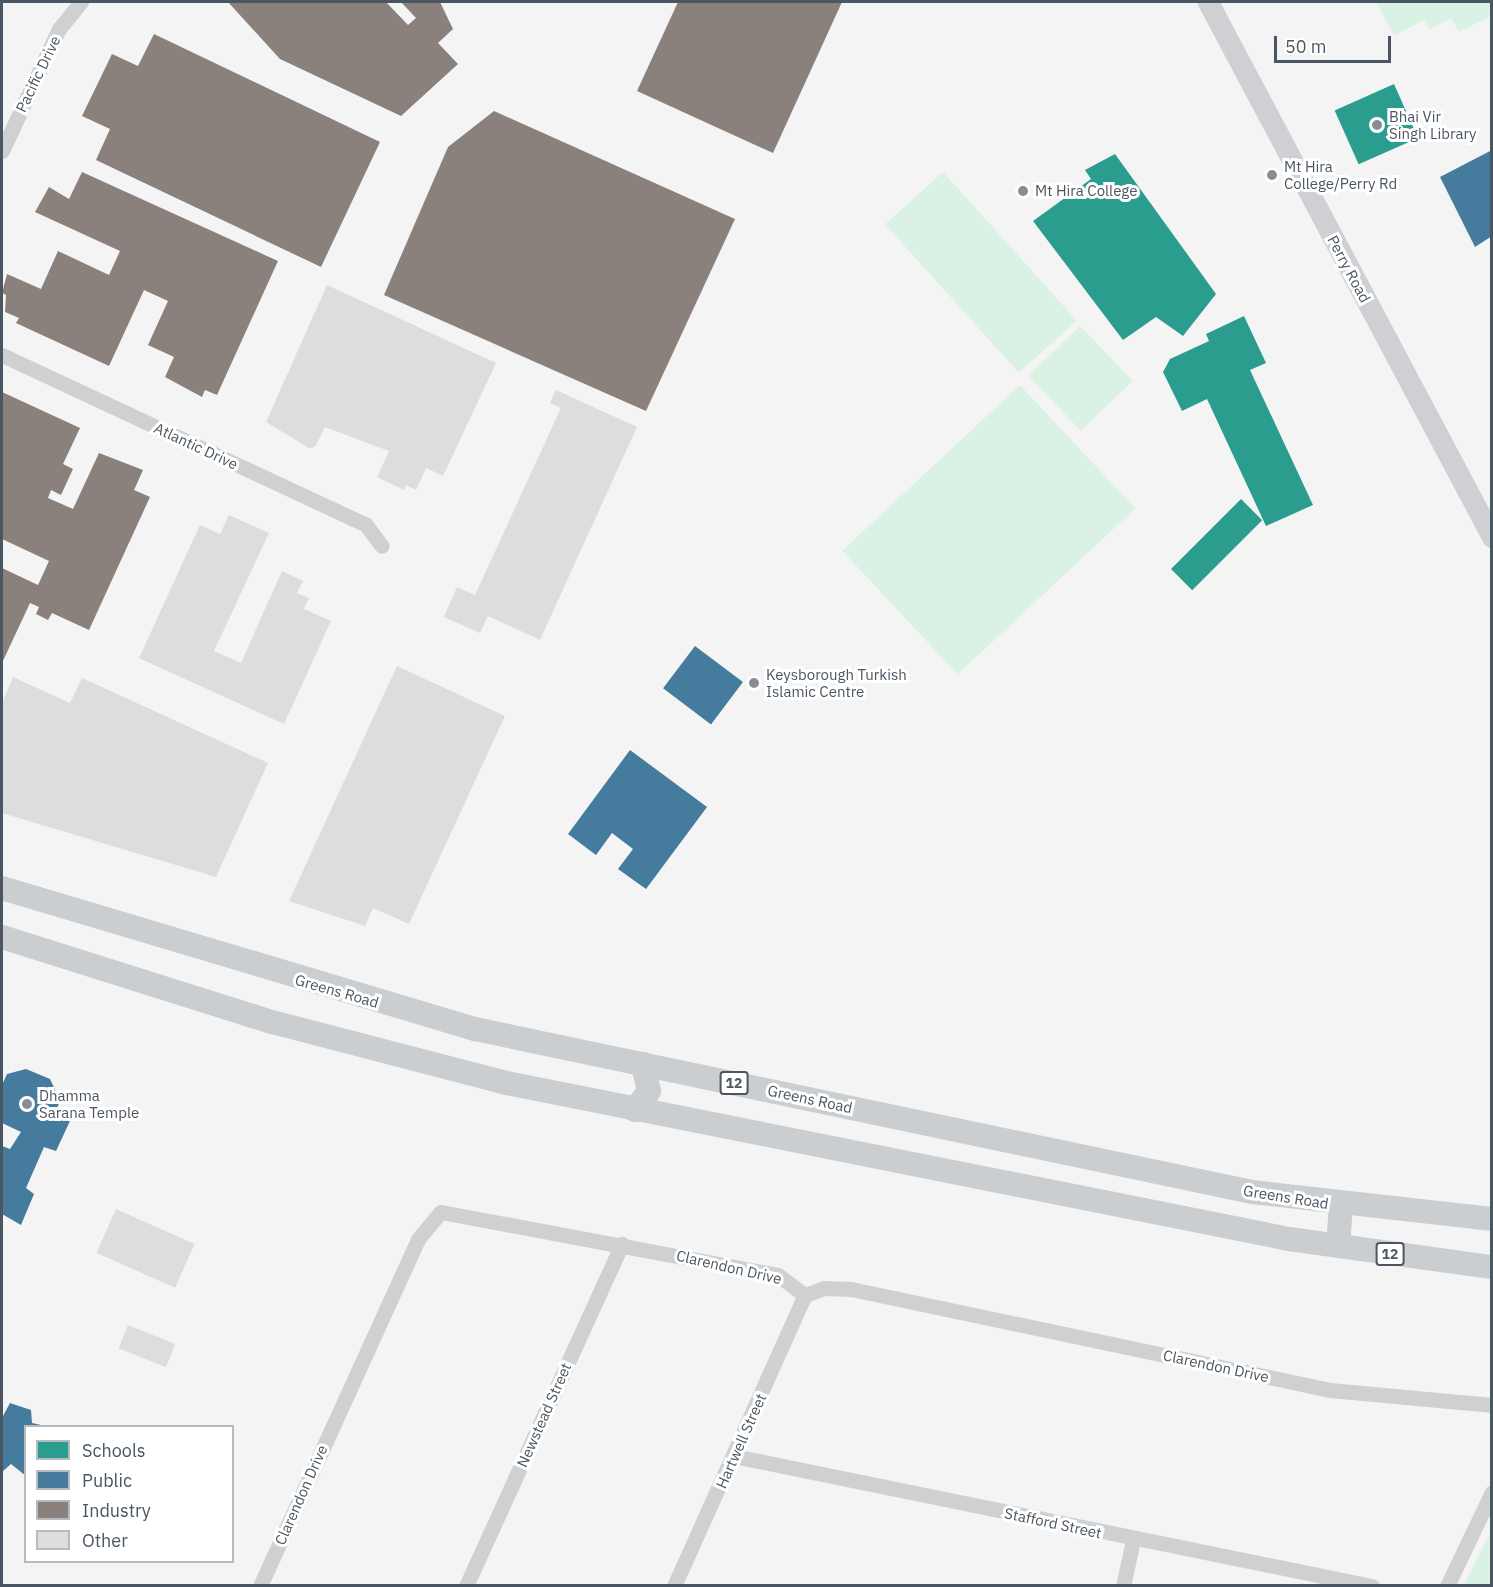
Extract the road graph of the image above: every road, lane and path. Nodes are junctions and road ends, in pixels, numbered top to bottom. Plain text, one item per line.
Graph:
1 (81, 2) edge
2 (1208, 2) edge
3 (2, 151) edge
4 (2, 355) edge
5 (1491, 537) edge
6 (382, 546) dead end
7 (2, 888) edge
8 (2, 937) edge
9 (643, 1064) junction
10 (635, 1110) junction
11 (1341, 1205) junction
12 (1491, 1219) edge
13 (622, 1244) junction
14 (1338, 1246) junction
15 (1491, 1267) edge
16 (805, 1295) junction
17 (1491, 1405) edge
18 (734, 1456) junction
19 (1491, 1492) edge
20 (1133, 1540) junction
21 (260, 1586) edge
22 (466, 1586) edge
23 (674, 1586) edge
24 (1123, 1586) edge
25 (1372, 1586) edge
26 (1447, 1586) edge

1 - 3 street, Pacific Drive
2 - 5 main road, Perry Road
4 - 6 street, Atlantic Drive
7 - 9 main road, Greens Road / 12
8 - 10 main road, 12
9 - 10 main road
9 - 11 main road, Greens Road / 12
10 - 14 main road, 12
11 - 12 main road, Greens Road / 12
11 - 14 main road
13 - 16 street, Clarendon Drive
13 - 21 street, Clarendon Drive
13 - 22 street, Newstead Street
14 - 15 main road, 12
16 - 17 street, Clarendon Drive
16 - 18 street, Hartwell Street
18 - 20 street, Stafford Street
18 - 23 street, Hartwell Street
19 - 26 street
20 - 24 street
20 - 25 street, Stafford Street

